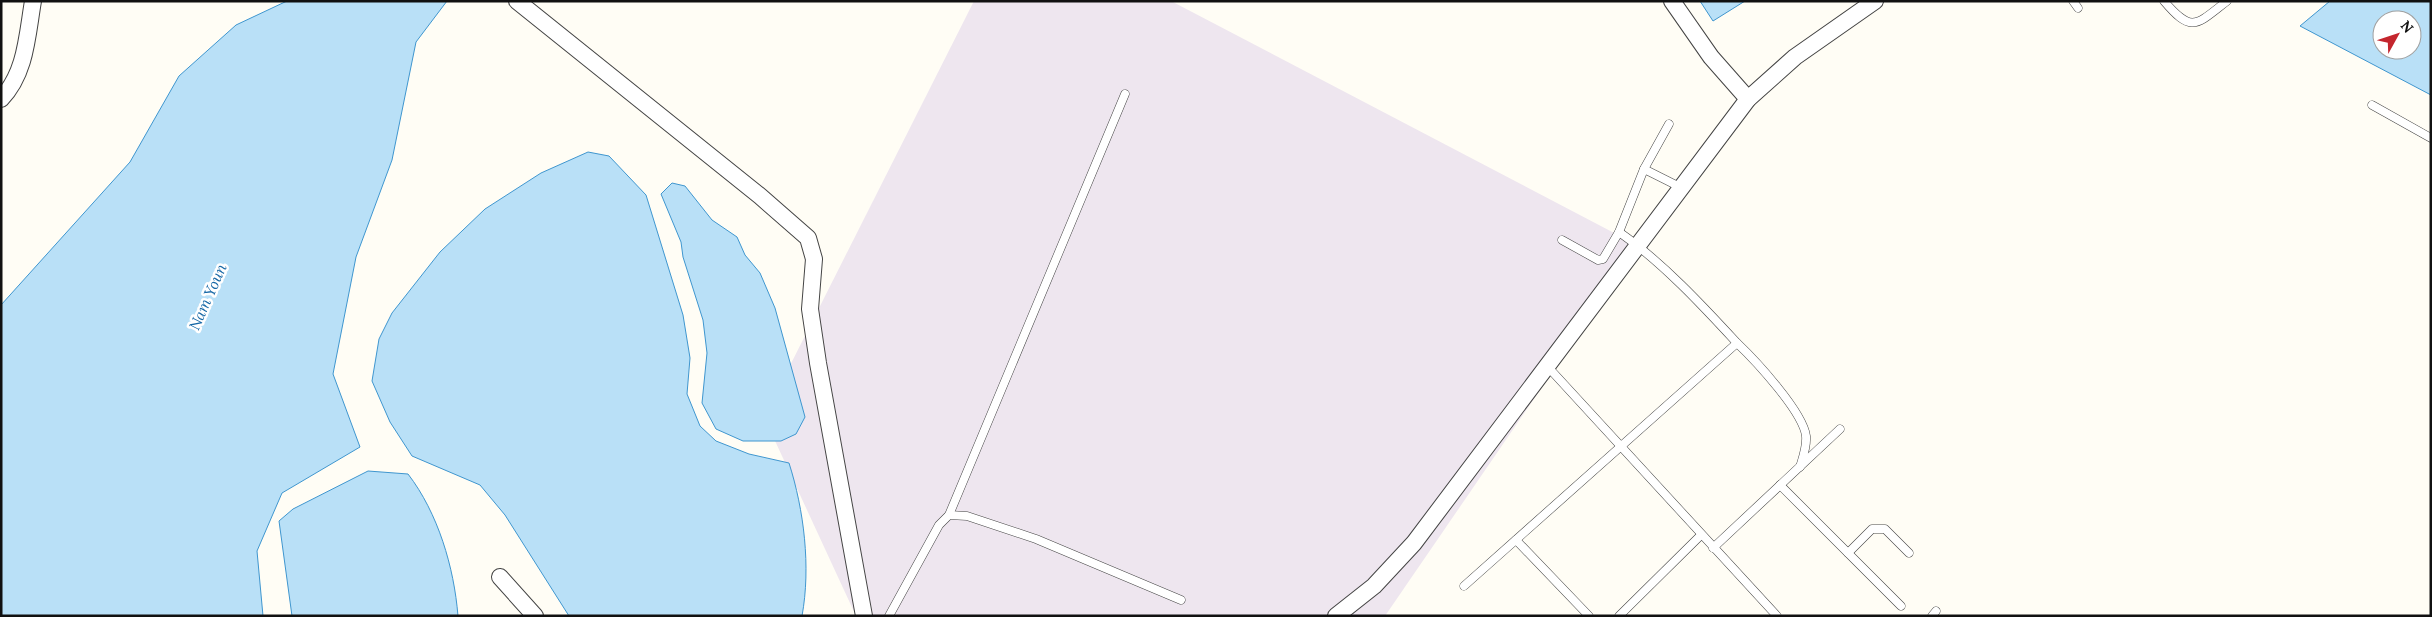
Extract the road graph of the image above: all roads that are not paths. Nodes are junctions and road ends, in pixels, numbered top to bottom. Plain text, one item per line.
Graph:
1 (33, 1) edge
2 (517, 1) edge
3 (1672, 1) edge
4 (1875, 1) edge
5 (2164, 1) edge
6 (2227, 1) edge
7 (1125, 94) dead end
8 (1, 99) edge
9 (1748, 99) junction
10 (2372, 105) dead end
11 (1669, 124) dead end
12 (2431, 138) edge
13 (1644, 169) junction
14 (1682, 188) junction
15 (1619, 232) junction
16 (1562, 240) dead end
17 (1639, 246) junction
18 (1738, 343) junction
19 (1548, 367) junction
20 (1840, 429) dead end
21 (1621, 447) junction
22 (1800, 467) junction
23 (1780, 485) junction
24 (949, 515) junction
25 (1701, 535) junction
26 (1516, 540) junction
27 (1713, 548) junction
28 (1909, 552) dead end
29 (1848, 554) junction
30 (500, 577) dead end
31 (1464, 586) dead end
32 (1181, 600) dead end
33 (1901, 606) dead end
34 (535, 616) edge
35 (864, 616) edge
36 (889, 616) edge
37 (1336, 616) edge
38 (1589, 616) edge
39 (1619, 616) edge
40 (1777, 616) edge

1 - 8 street
2 - 35 street
3 - 9 street
4 - 9 street
5 - 6 lane
7 - 24 lane
9 - 14 street
10 - 12 lane
11 - 13 lane
13 - 14 lane
13 - 15 lane
14 - 17 street
15 - 16 lane
15 - 17 lane
17 - 18 lane
17 - 19 street
18 - 21 lane
18 - 22 lane
19 - 21 lane
19 - 37 street
20 - 22 lane
21 - 25 lane
21 - 26 lane
22 - 23 lane
23 - 27 lane
23 - 29 lane
24 - 32 lane
24 - 36 lane
25 - 27 lane
25 - 39 lane
26 - 31 lane
26 - 38 lane
27 - 40 lane
28 - 29 lane
29 - 33 lane
30 - 34 street

